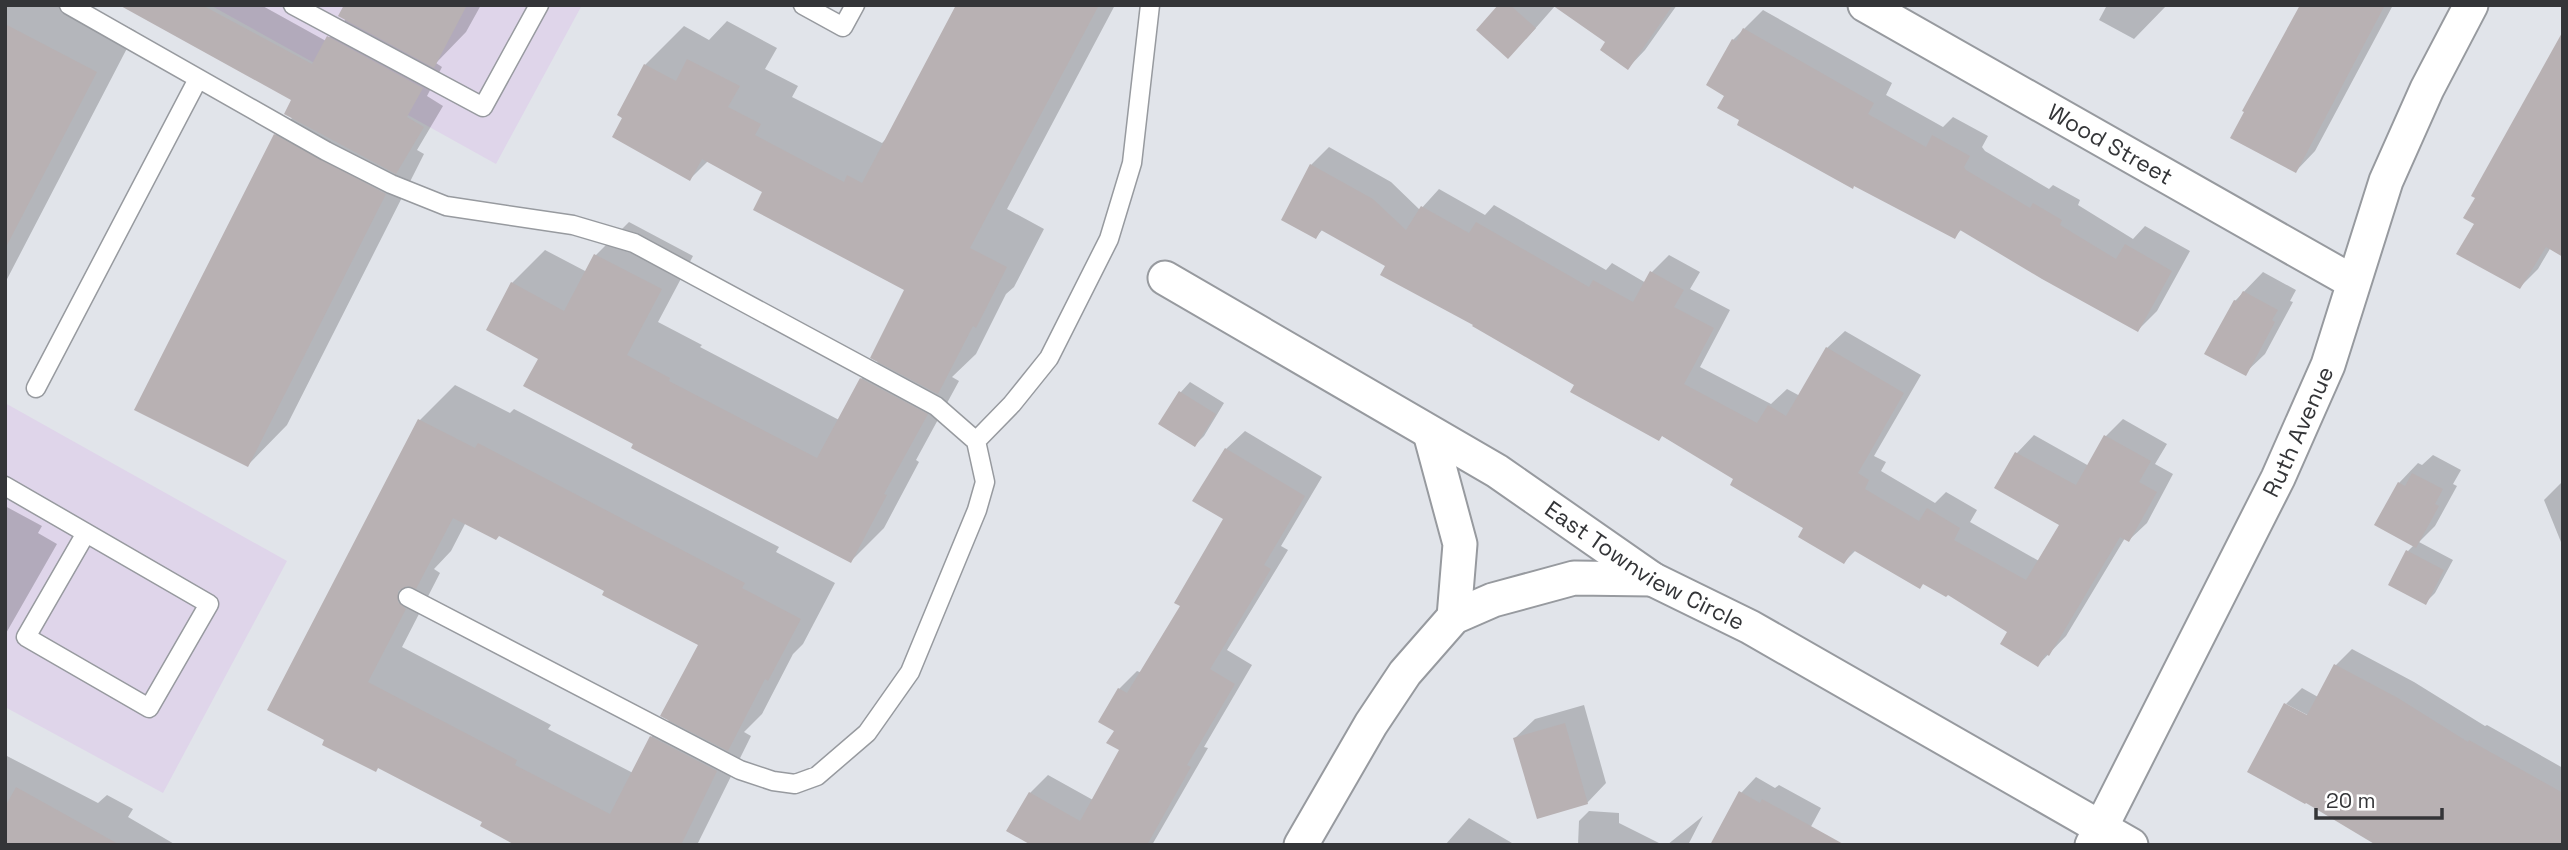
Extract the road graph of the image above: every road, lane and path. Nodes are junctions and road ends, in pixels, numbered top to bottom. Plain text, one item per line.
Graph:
1 (69, 5) edge
2 (293, 5) edge
3 (539, 5) edge
4 (803, 5) edge
5 (855, 5) edge
6 (1150, 5) edge
7 (1865, 5) edge
8 (2471, 5) edge
9 (198, 79) junction
10 (1165, 278) dead end
11 (2353, 282) junction
12 (36, 388) dead end
13 (1430, 433) junction
14 (976, 442) junction
15 (5, 486) edge
16 (86, 533) junction
17 (1652, 579) junction
18 (408, 597) dead end
19 (1454, 617) junction
20 (2097, 836) edge
21 (1301, 845) edge
22 (2131, 845) edge

1 - 9 lane
2 - 3 lane
4 - 5 lane
6 - 14 lane
7 - 11 street, Wood Street
8 - 11 street, Ruth Avenue
9 - 12 lane
9 - 14 lane
10 - 13 street, East Townview Circle
11 - 20 street, Ruth Avenue
13 - 17 street, East Townview Circle
13 - 19 street
14 - 18 lane
15 - 16 lane
16 - 16 lane
17 - 19 street
17 - 20 street, East Townview Circle
19 - 21 street
20 - 22 street, East Townview Circle

